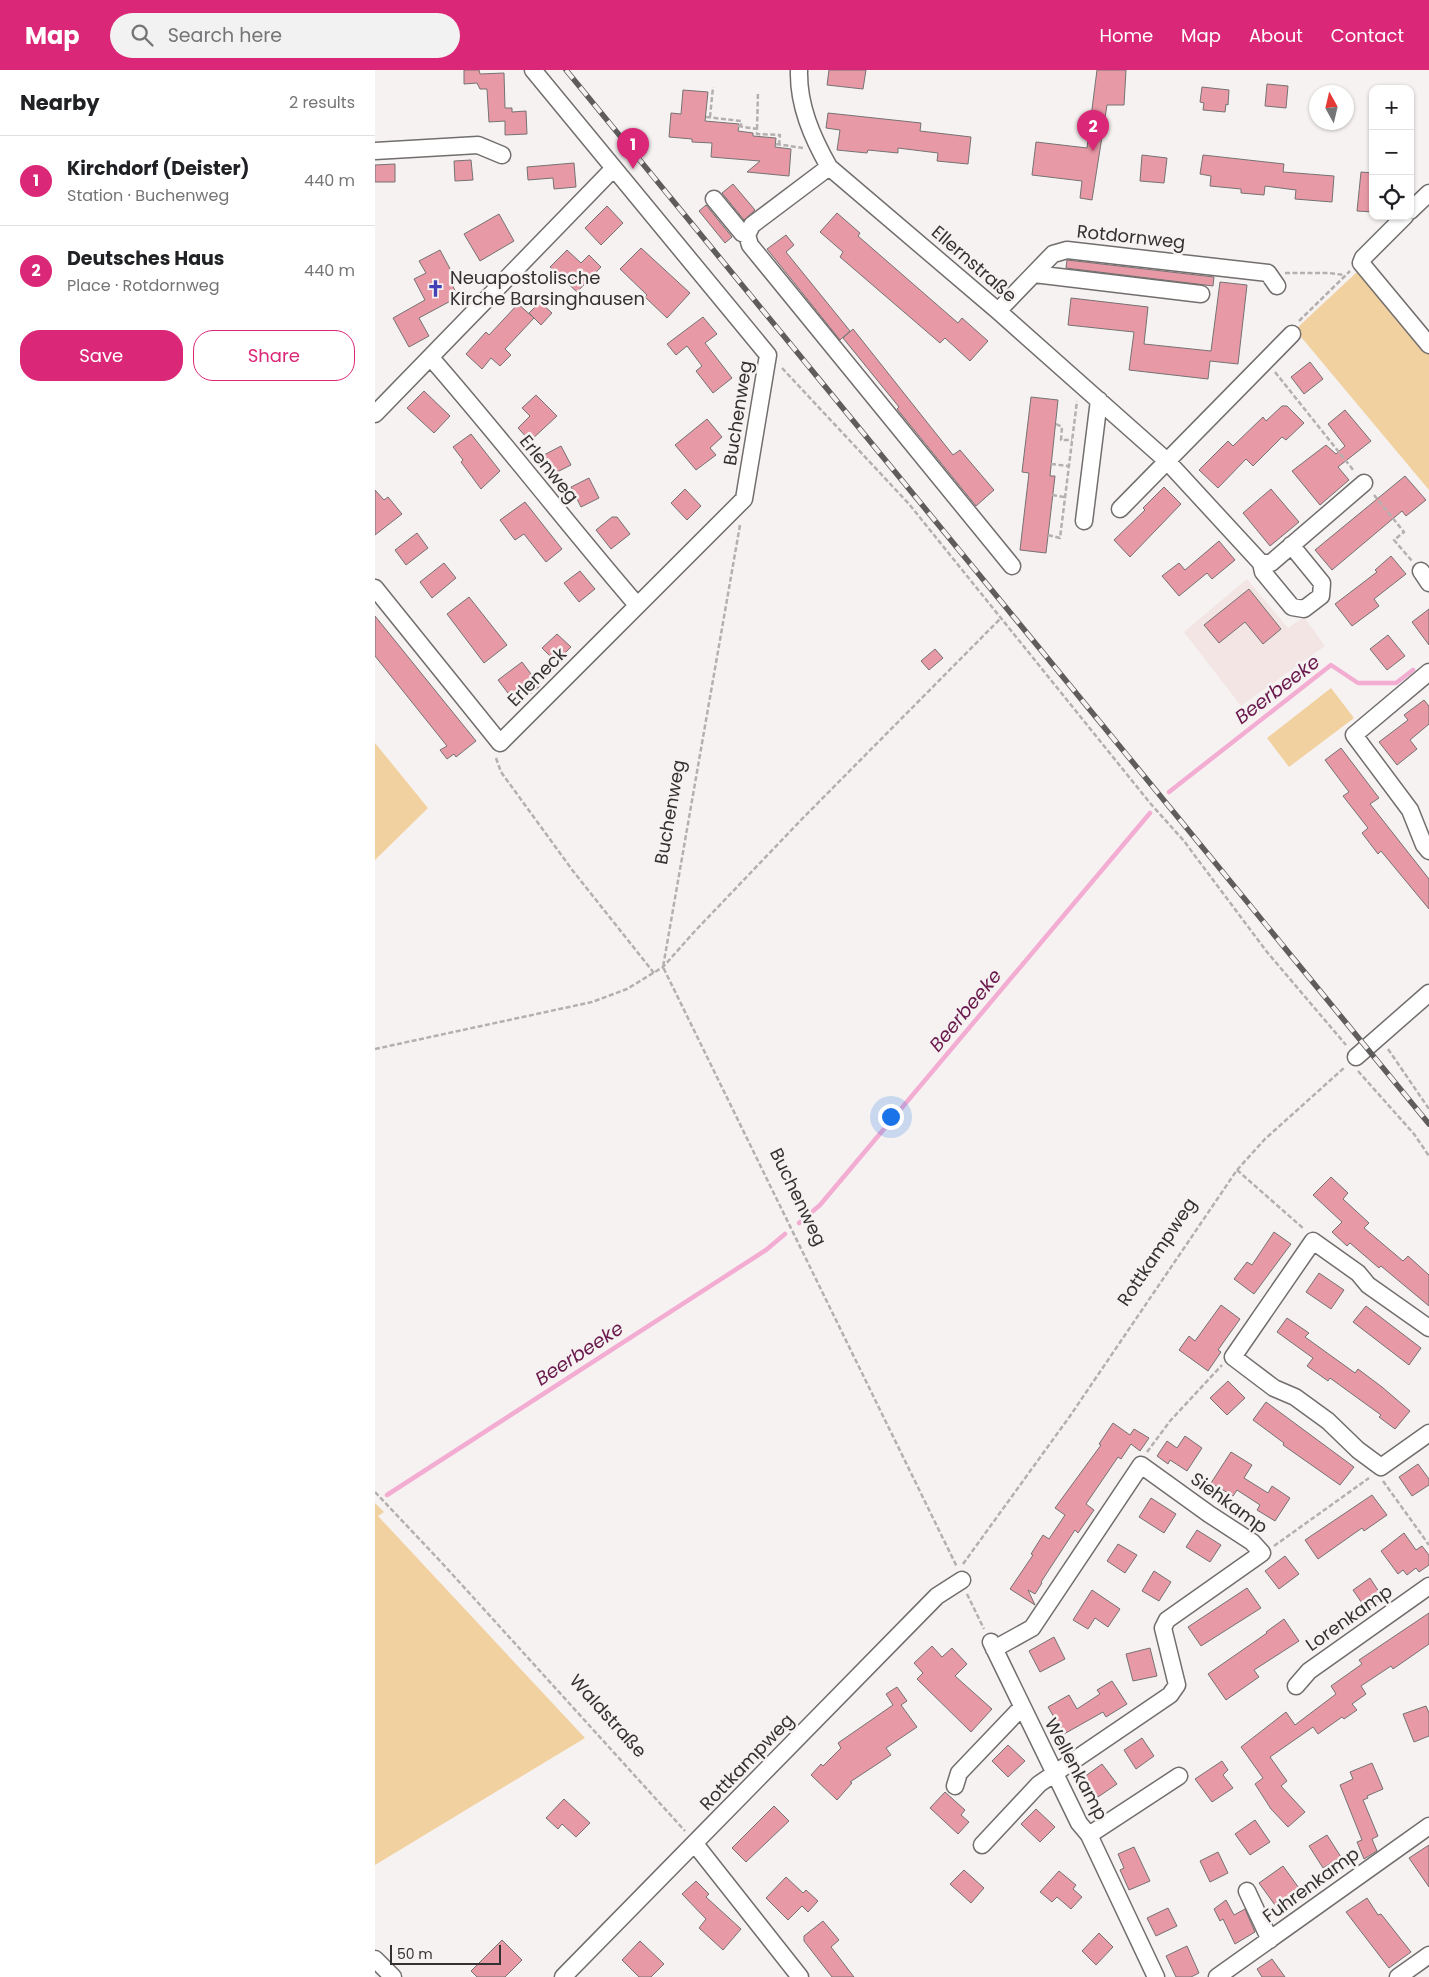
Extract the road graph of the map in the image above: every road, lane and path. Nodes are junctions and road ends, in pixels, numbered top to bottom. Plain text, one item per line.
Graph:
1 (533, 70) edge
2 (794, 74) edge
3 (713, 87) dead end
4 (758, 92) dead end
5 (757, 129) junction
6 (375, 150) edge
7 (819, 150) junction
8 (502, 155) dead end
9 (829, 167) junction
10 (614, 168) junction
11 (1429, 193) edge
12 (715, 199) dead end
13 (1414, 207) edge
14 (1401, 220) edge
15 (747, 235) junction
16 (1362, 261) junction
17 (1034, 274) junction
18 (1344, 275) junction
19 (1272, 279) joint
20 (1201, 294) dead end
21 (998, 311) junction
22 (1292, 334) joint
23 (1429, 345) edge
24 (768, 355) junction
25 (431, 358) junction
26 (1266, 362) junction
27 (1079, 383) junction
28 (1099, 400) junction
29 (375, 414) edge
30 (1056, 424) dead end
31 (1072, 440) junction
32 (1167, 461) junction
33 (1051, 464) dead end
34 (1069, 466) junction
35 (1364, 483) junction
36 (1053, 495) dead end
37 (1065, 497) junction
38 (744, 499) junction
39 (1120, 509) dead end
40 (1084, 521) dead end
41 (1048, 535) dead end
42 (1291, 545) junction
43 (1261, 563) junction
44 (1012, 566) dead end
45 (1425, 577) edge
46 (375, 588) edge
47 (637, 605) junction
48 (1001, 618) junction
49 (1429, 672) edge
50 (500, 743) junction
51 (1429, 851) edge
52 (663, 967) junction
53 (654, 973) junction
54 (1429, 993) edge
55 (1385, 1045) dead end
56 (375, 1049) edge
57 (1353, 1060) junction
58 (1429, 1109) edge
59 (1429, 1156) edge
60 (1237, 1170) junction
61 (1313, 1241) junction
62 (1429, 1328) edge
63 (1233, 1357) junction
64 (1429, 1433) edge
65 (1141, 1465) junction
66 (1381, 1467) junction
67 (375, 1492) edge
68 (1429, 1545) edge
69 (1262, 1553) junction
70 (960, 1575) junction
71 (1429, 1586) edge
72 (992, 1645) junction
73 (1296, 1686) dead end
74 (1022, 1707) junction
75 (1055, 1774) junction
76 (1179, 1776) dead end
77 (955, 1786) dead end
78 (1429, 1826) edge
79 (1089, 1835) junction
80 (695, 1844) junction
81 (982, 1845) dead end
82 (1247, 1891) dead end
83 (1269, 1940) junction
84 (1429, 1955) edge
85 (375, 1959) edge
86 (393, 1977) edge
87 (563, 1977) edge
88 (800, 1977) edge
89 (1156, 1977) edge
90 (1217, 1977) edge
91 (1398, 1977) edge

1 - 10 street, Buchenweg
2 - 7 street, Ellernstraße
3 - 5 path
4 - 5 path
5 - 7 path
6 - 8 street
7 - 9 street, Ellernstraße
9 - 15 street
9 - 21 street, Ellernstraße
10 - 24 street, Buchenweg
10 - 25 street
11 - 13 street
12 - 15 street
14 - 16 street
15 - 44 street
16 - 18 path
16 - 23 street
17 - 19 street, Rotdornweg
17 - 20 street
17 - 21 street, Rotdornweg
18 - 19 path
18 - 22 path
21 - 27 street, Ellernstraße
22 - 26 street
24 - 38 street, Buchenweg
24 - 48 path
25 - 29 street
25 - 47 street, Erlenweg
26 - 32 street
26 - 35 path
27 - 28 street, Ellernstraße
27 - 31 path
28 - 32 street, Ellernstraße
28 - 40 street
30 - 31 path
31 - 34 path
32 - 39 street
32 - 43 street, Ellernstraße
33 - 34 path
34 - 37 path
35 - 42 street
35 - 45 path
36 - 37 path
37 - 41 path
38 - 47 street, Erleneck
38 - 52 path, Buchenweg
42 - 43 street
42 - 43 street, Ellernstraße
46 - 50 street
47 - 50 street, Erleneck
48 - 52 path
48 - 57 path
49 - 51 street
50 - 53 path
52 - 53 path
52 - 70 path, Buchenweg
53 - 56 path
54 - 57 street
55 - 58 path
57 - 59 path
57 - 60 path, Rottkampweg
60 - 61 path
60 - 70 path, Rottkampweg
61 - 62 street
61 - 63 street
63 - 65 path
63 - 66 street
64 - 66 street
65 - 69 street, Siehkamp
65 - 72 street
66 - 68 path
66 - 69 path
67 - 80 path, Waldstraße
69 - 75 street, Siehkamp
70 - 72 path
70 - 80 street, Rottkampweg
71 - 73 street, Lorenkamp
72 - 74 street, Wellenkamp
74 - 75 street, Wellenkamp
74 - 77 street
75 - 79 street, Wellenkamp
75 - 81 street, Siehkamp
76 - 79 street
78 - 83 street, Fuhrenkamp
79 - 89 street, Wellenkamp
80 - 87 street, Rottkampweg
80 - 88 street
82 - 83 street
83 - 90 street, Fuhrenkamp
84 - 91 street
85 - 86 street

